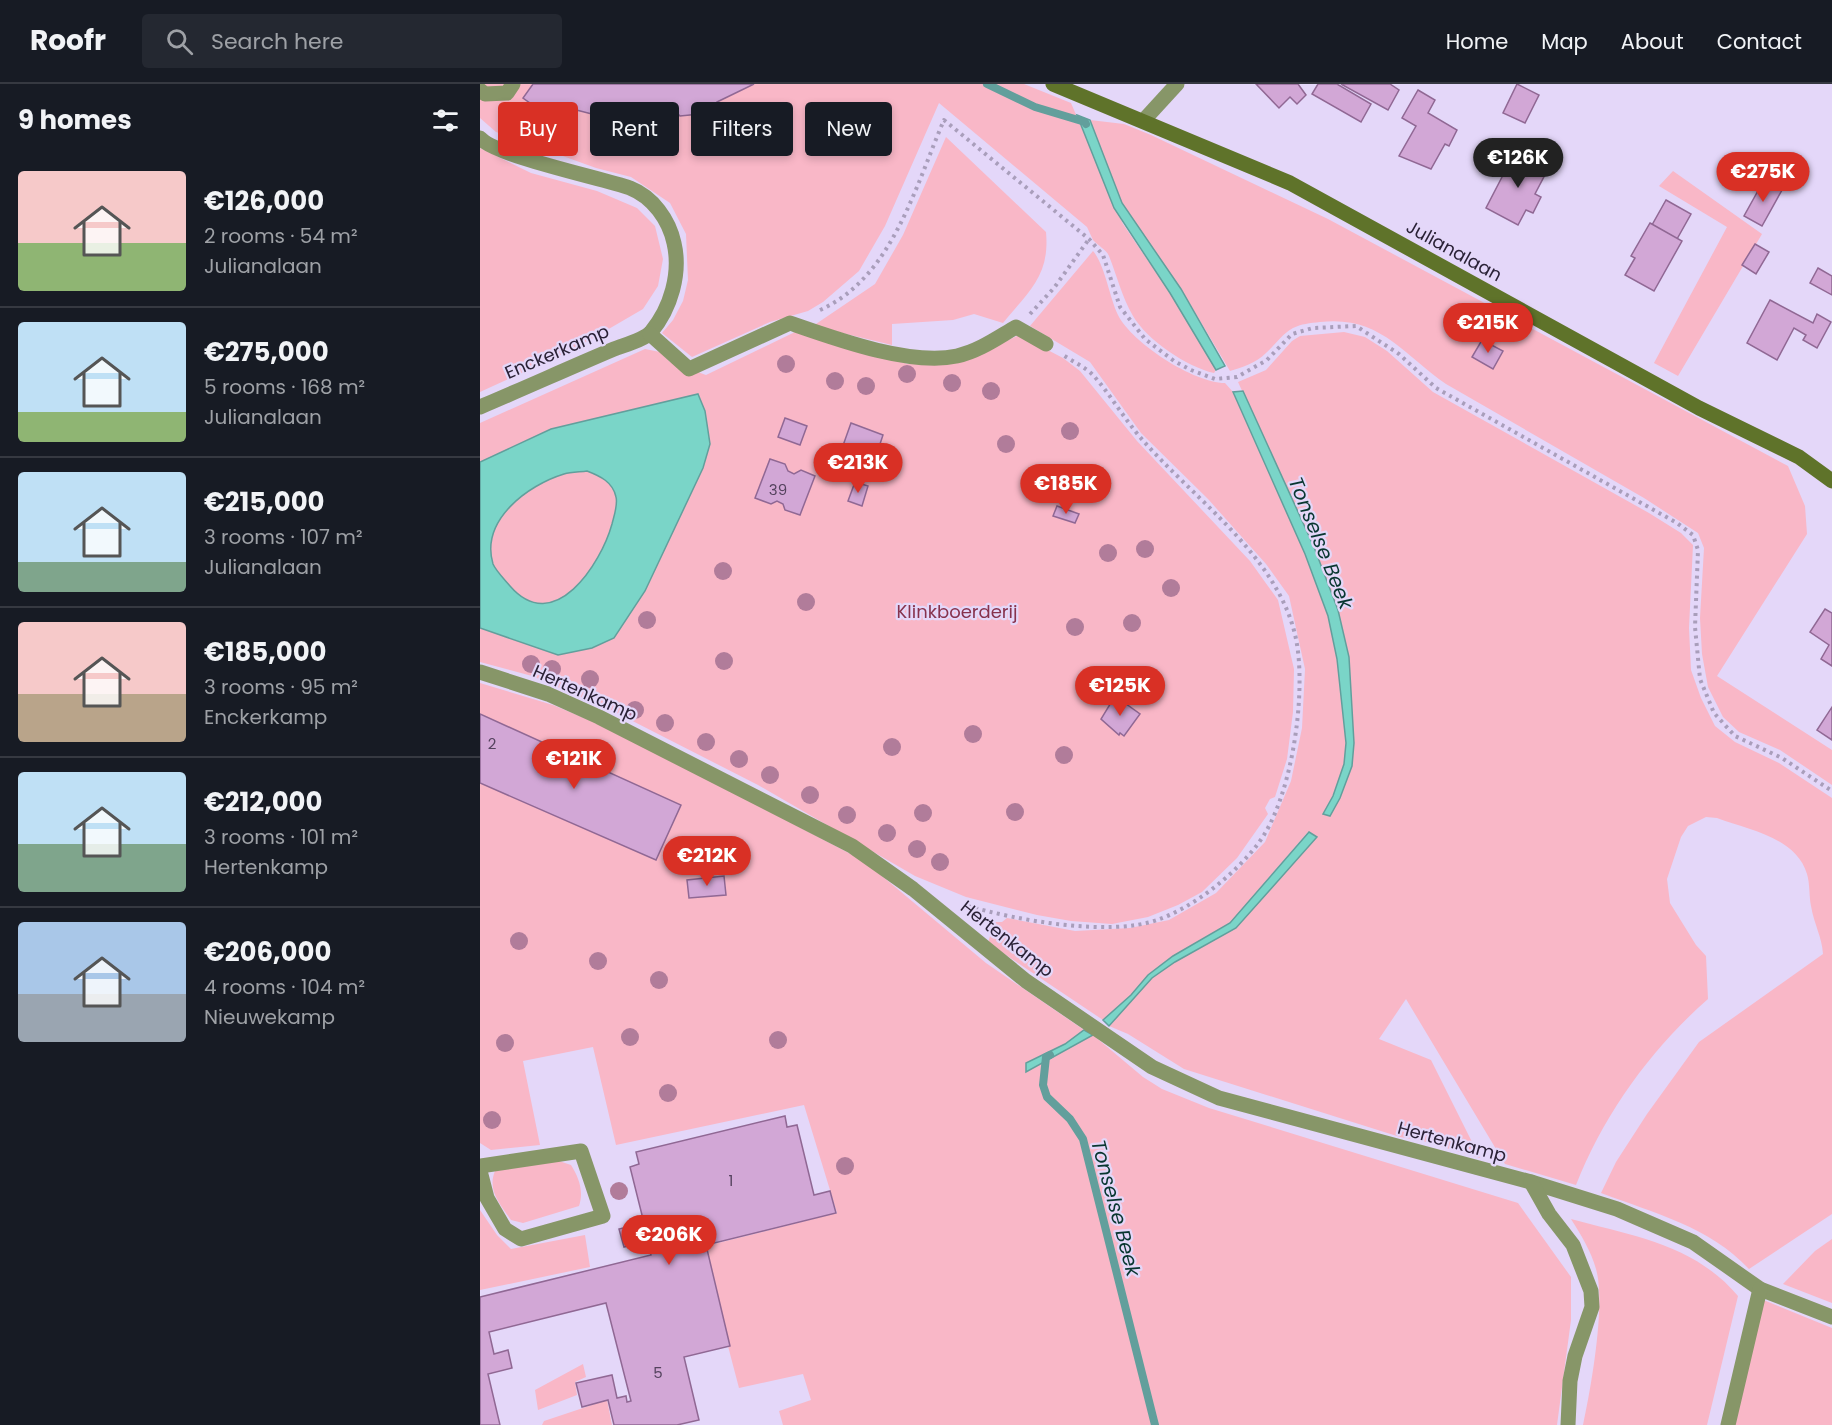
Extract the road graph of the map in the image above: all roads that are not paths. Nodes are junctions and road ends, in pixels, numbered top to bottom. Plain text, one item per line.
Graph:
1 (513, 84) edge
2 (1053, 84) edge
3 (1177, 84) edge
4 (482, 96) edge
5 (1144, 120) junction
6 (480, 138) edge
7 (650, 334) junction
8 (1046, 344) road end
9 (480, 407) edge
10 (1832, 481) edge
11 (480, 672) edge
12 (480, 1166) edge
13 (480, 1171) edge
14 (1531, 1182) junction
15 (1760, 1289) junction
16 (1832, 1317) edge
17 (1568, 1425) edge
18 (1728, 1425) edge

1 - 4 street
2 - 5 street, Julianalaan
3 - 5 street
5 - 10 street, Julianalaan
6 - 7 street
7 - 8 street
7 - 9 street, Enckerkamp
11 - 14 street, Hertenkamp
12 - 13 street
14 - 15 street, Hertenkamp
14 - 17 street
15 - 16 street, Hertenkamp
15 - 18 street

